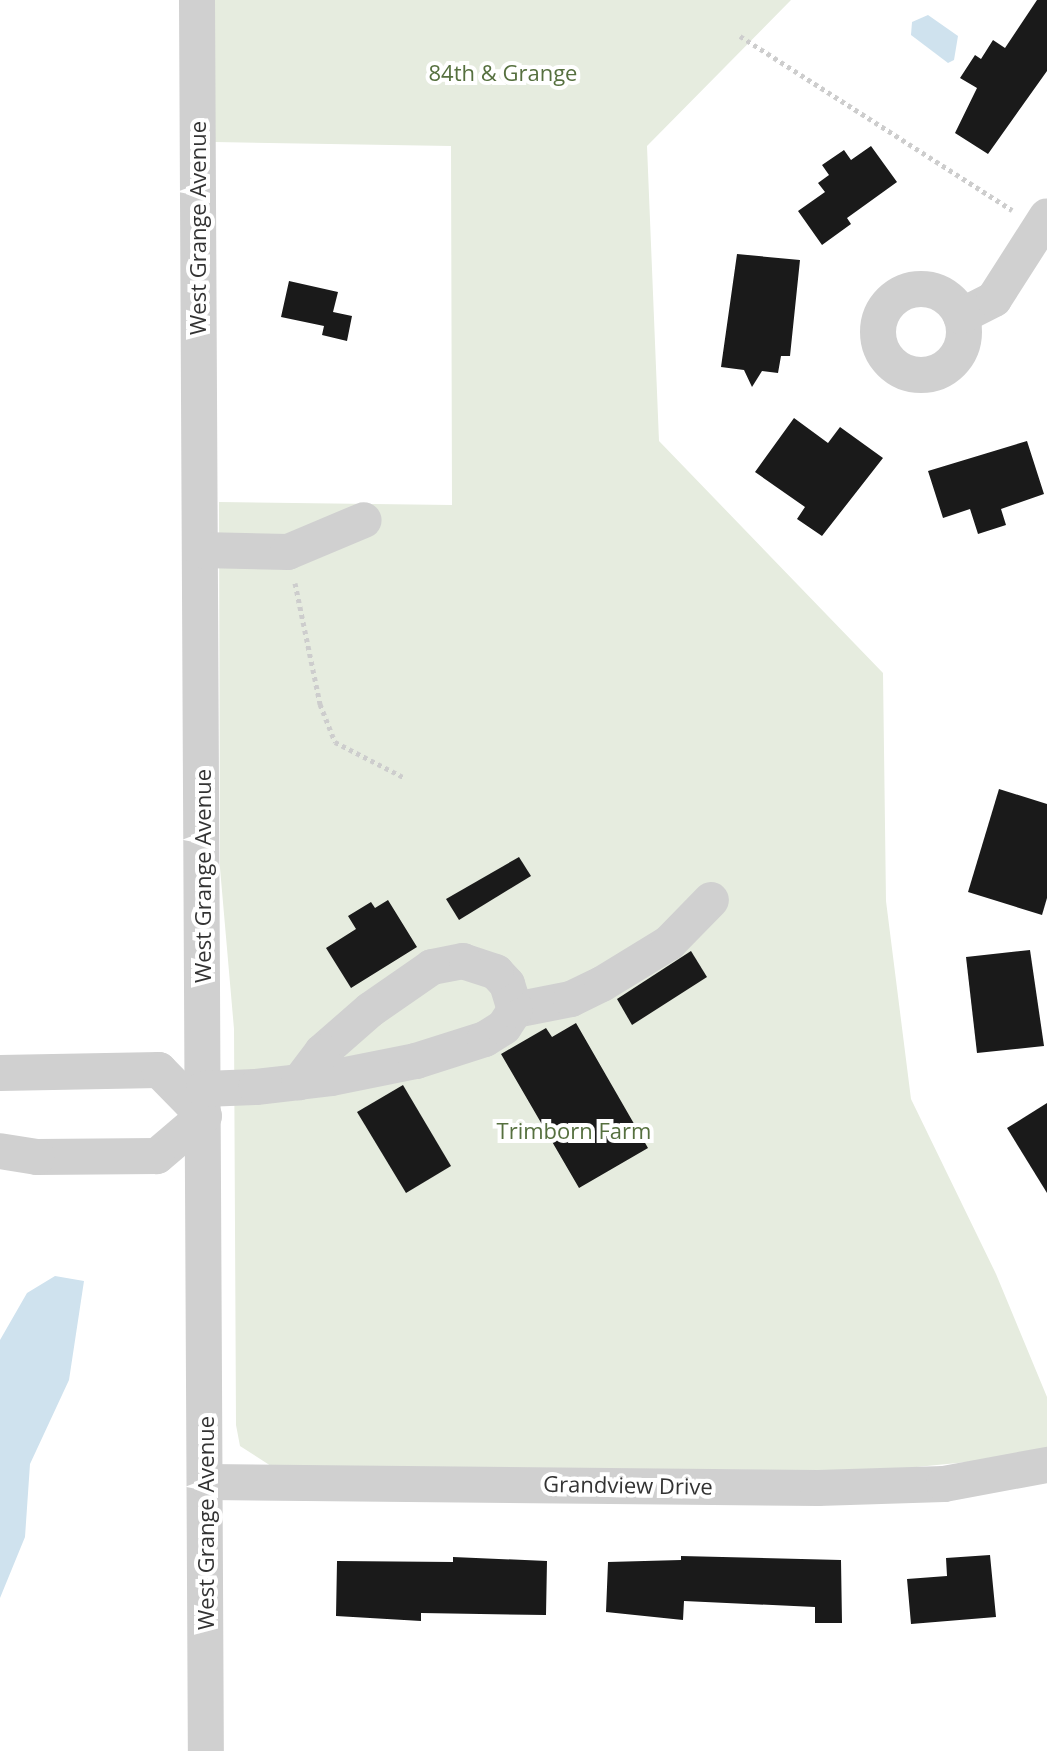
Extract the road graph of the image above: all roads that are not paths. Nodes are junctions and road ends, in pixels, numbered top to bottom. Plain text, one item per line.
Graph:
1 (197, 0) edge
2 (1043, 222) edge
3 (961, 316) dead end
4 (364, 520) dead end
5 (201, 550) junction
6 (711, 900) dead end
7 (515, 1010) junction
8 (0, 1073) edge
9 (299, 1082) junction
10 (204, 1103) junction
11 (0, 1151) edge
12 (1047, 1465) edge
13 (207, 1482) junction
14 (206, 1751) edge

1 - 5 street, West Grange Avenue
2 - 3 street
4 - 5 street
5 - 10 street, West Grange Avenue
6 - 7 street
7 - 9 street
7 - 9 street
8 - 10 street
9 - 10 street
10 - 11 street
10 - 13 street, West Grange Avenue
12 - 13 street, Grandview Drive
13 - 14 street, West Grange Avenue

